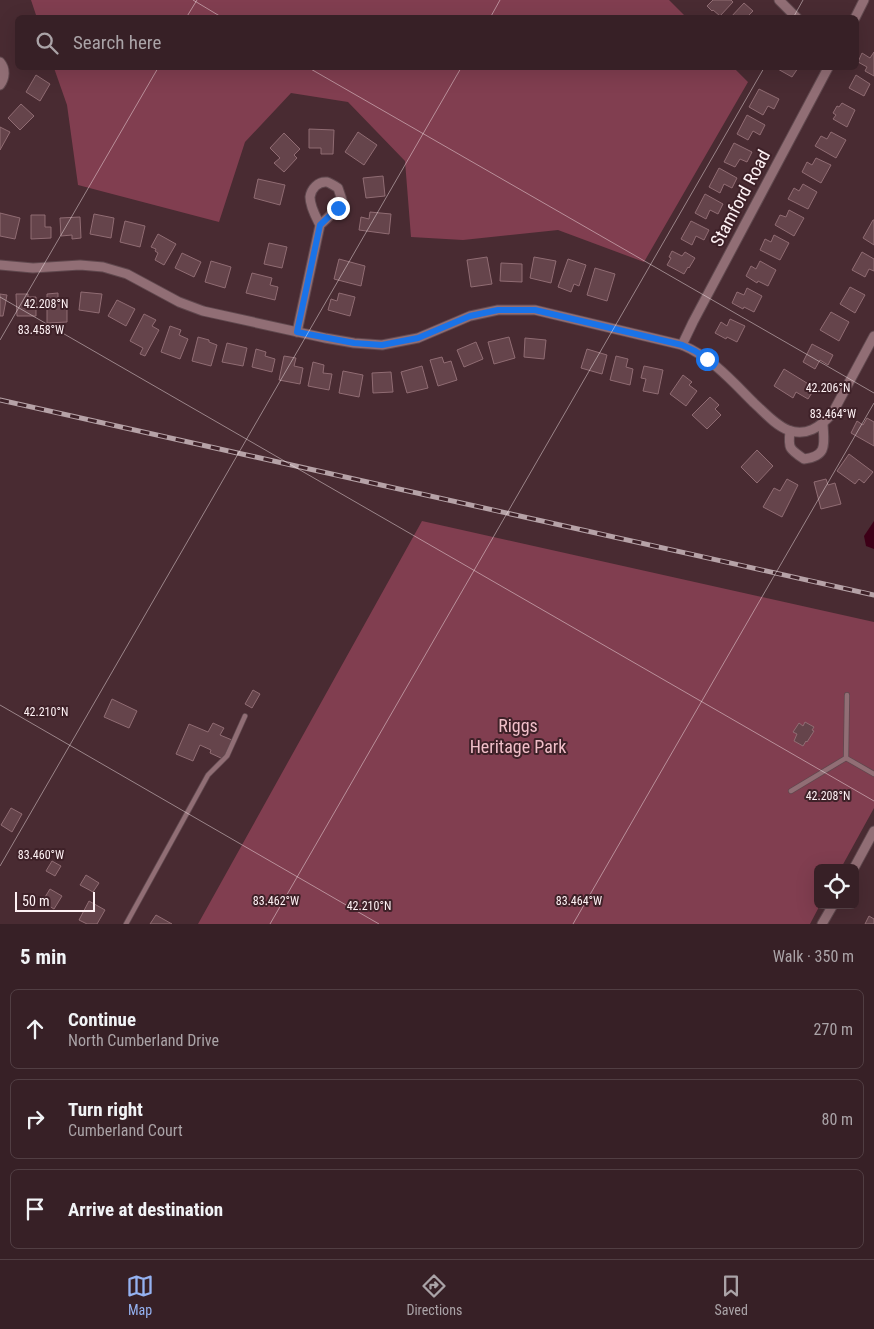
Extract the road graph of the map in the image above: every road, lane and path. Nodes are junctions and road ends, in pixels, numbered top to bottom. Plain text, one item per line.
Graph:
1 (779, 0) edge
2 (864, 0) edge
3 (794, 15) edge
4 (856, 15) edge
5 (0, 62) edge
6 (827, 70) edge
7 (0, 85) edge
8 (320, 225) junction
9 (0, 265) edge
10 (297, 332) junction
11 (874, 336) edge
12 (682, 345) junction
13 (823, 424) junction
14 (790, 431) junction
15 (847, 695) dead end
16 (245, 716) dead end
17 (846, 758) junction
18 (874, 774) edge
19 (791, 791) dead end
20 (874, 831) edge
21 (856, 864) edge
22 (831, 909) edge
23 (126, 924) edge
24 (822, 924) edge

1 - 3 street
2 - 4 street
5 - 7 street
6 - 12 street, Stamford Road
8 - 8 street
8 - 10 street
9 - 10 street
10 - 12 street
11 - 13 street
12 - 14 street
13 - 14 street
13 - 14 street
15 - 17 lane
16 - 23 lane
17 - 18 lane
17 - 19 lane
20 - 21 street
22 - 24 street

